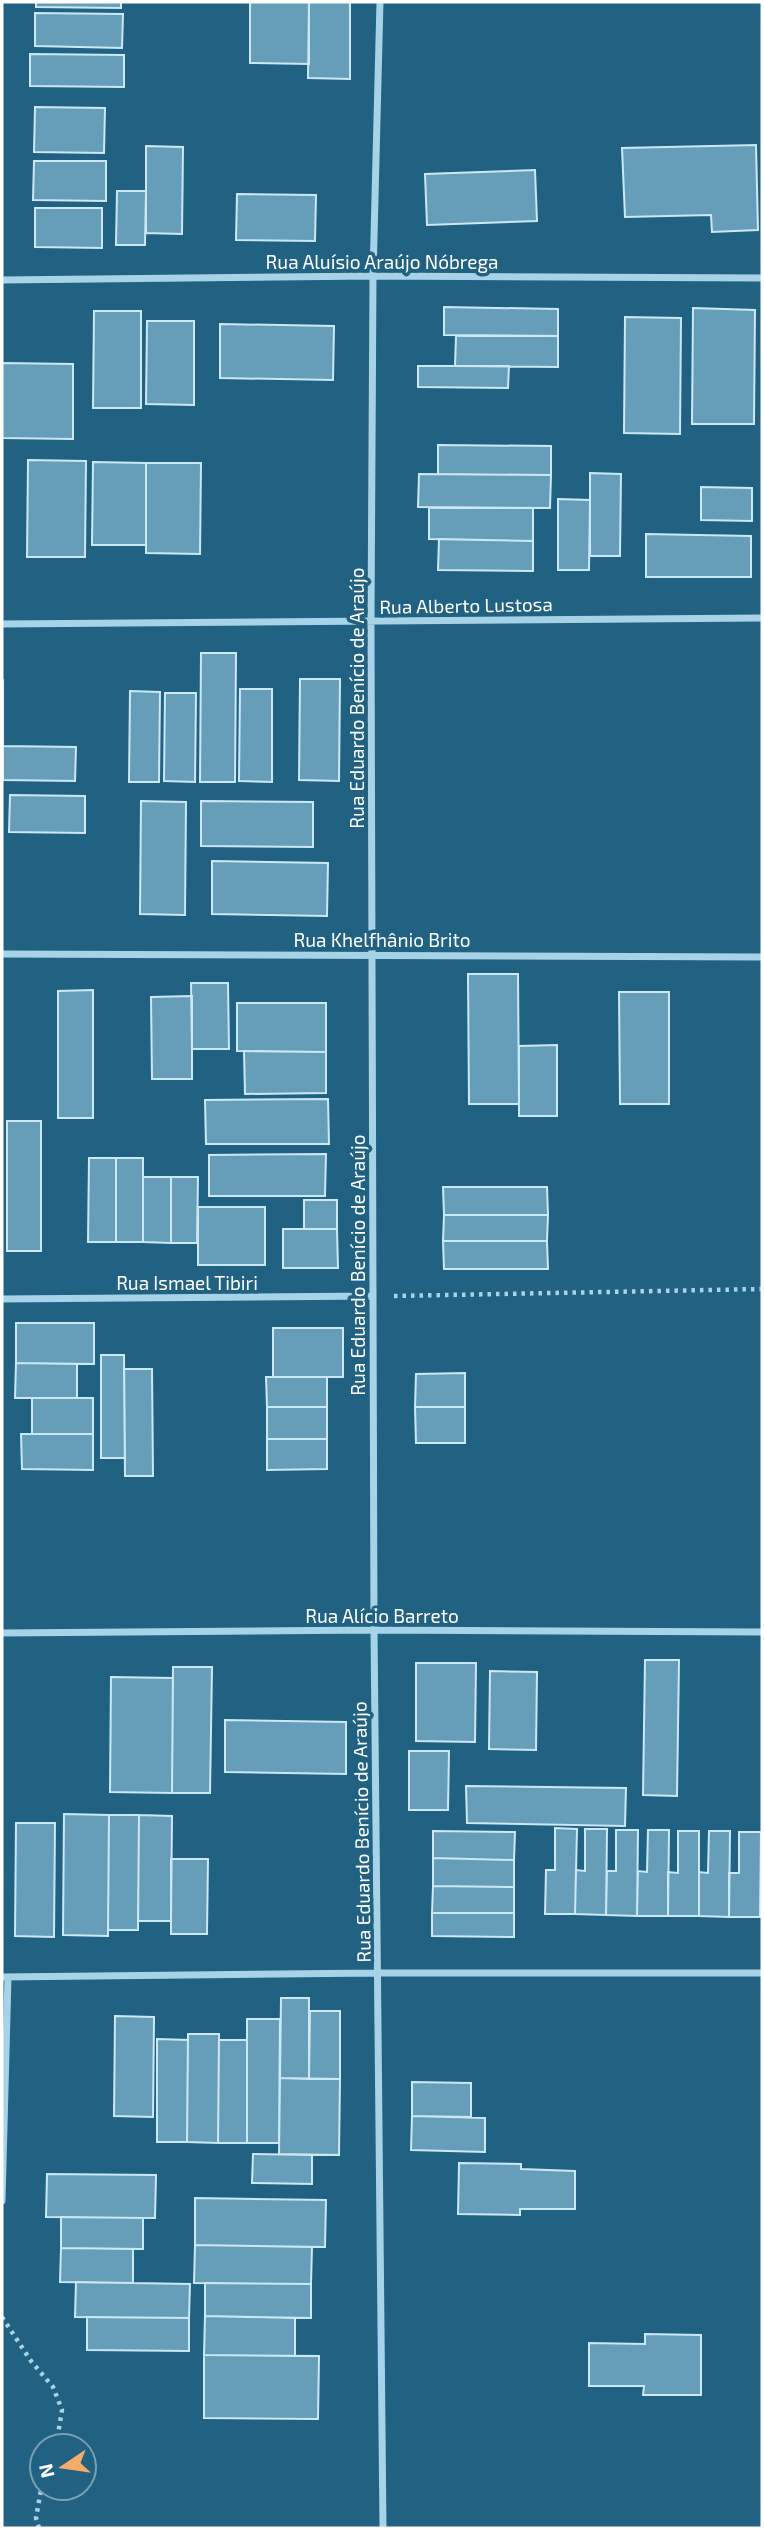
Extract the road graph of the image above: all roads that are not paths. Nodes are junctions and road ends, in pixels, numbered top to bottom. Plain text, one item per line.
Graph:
1 (380, 2) edge
2 (373, 276) junction
3 (762, 278) edge
4 (2, 280) edge
5 (762, 618) edge
6 (371, 622) junction
7 (2, 624) edge
8 (2, 954) edge
9 (373, 954) junction
10 (762, 957) edge
11 (373, 1296) junction
12 (2, 1299) edge
13 (374, 1630) junction
14 (762, 1632) edge
15 (2, 1633) edge
16 (378, 1973) junction
17 (762, 1973) edge
18 (5, 1977) edge
19 (2, 2200) edge
20 (383, 2528) edge

1 - 2 street, Rua Eduardo Benício de Araújo
2 - 3 street, Rua Aluísio Araújo Nóbrega
2 - 4 street, Rua Aluísio Araújo Nóbrega
2 - 6 street, Rua Eduardo Benício de Araújo
5 - 6 street, Rua Alberto Lustosa
6 - 7 street, Rua Alberto Lustosa
6 - 9 street, Rua Eduardo Benício de Araújo
8 - 9 street, Rua Khelfhânio Brito
9 - 10 street, Rua Khelfhânio Brito
9 - 11 street, Rua Eduardo Benício de Araújo
11 - 12 street, Rua Ismael Tibiri
11 - 13 street, Rua Eduardo Benício de Araújo
13 - 14 street, Rua Alício Barreto
13 - 15 street, Rua Alício Barreto
13 - 16 street, Rua Eduardo Benício de Araújo
16 - 17 street
16 - 18 street
16 - 20 street, Rua Eduardo Benício de Araújo
18 - 19 street

